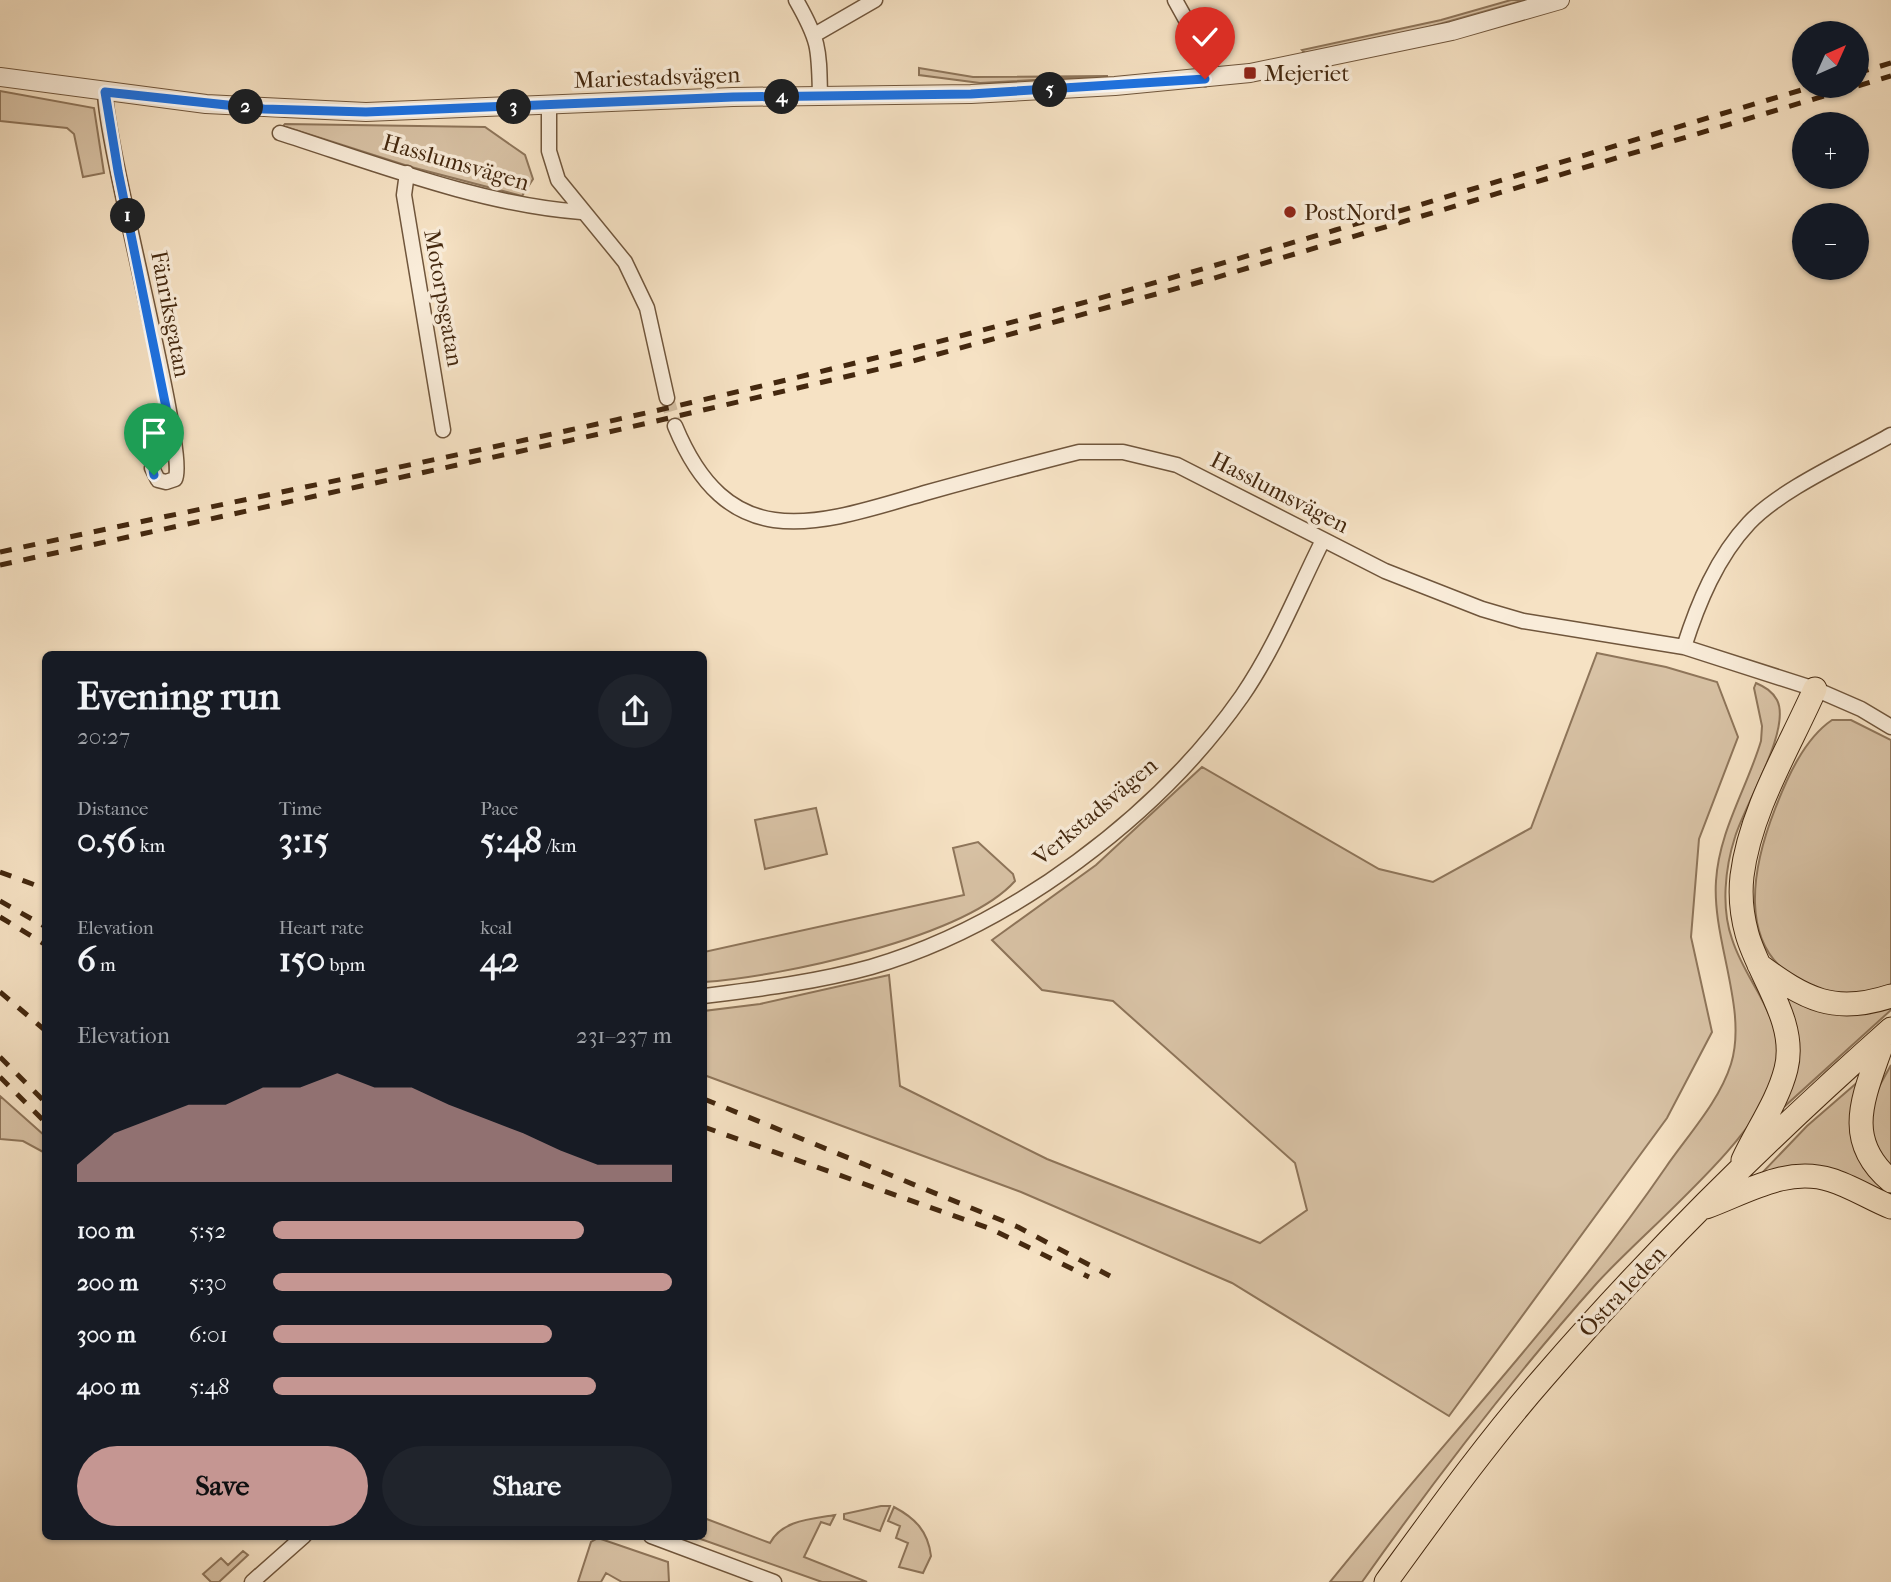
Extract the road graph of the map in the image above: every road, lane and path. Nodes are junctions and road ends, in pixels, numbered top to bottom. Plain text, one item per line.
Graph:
1 (796, 0) edge
2 (875, 0) edge
3 (1175, 0) edge
4 (1560, 0) edge
5 (816, 34) junction
6 (0, 77) edge
7 (1205, 79) junction
8 (105, 92) junction
9 (820, 97) junction
10 (549, 106) junction
11 (280, 133) dead end
12 (407, 173) junction
13 (581, 212) junction
14 (667, 398) tunnel mouth
15 (169, 422) dead end
16 (675, 426) tunnel mouth
17 (443, 430) dead end
18 (1891, 435) edge
19 (1323, 541) junction
20 (1684, 647) junction
21 (1815, 689) junction
22 (1891, 727) edge
23 (1759, 965) junction
24 (707, 996) edge
25 (1891, 996) edge
26 (1888, 1031) edge
27 (1738, 1170) junction
28 (1891, 1181) edge
29 (1891, 1207) edge
30 (1699, 1209) junction
31 (299, 1540) edge
32 (662, 1540) edge
33 (252, 1582) edge
34 (774, 1582) edge
35 (1386, 1582) edge

1 - 5 street
2 - 5 street
3 - 7 street
4 - 7 street, Mariestadsvägen
5 - 9 street
6 - 8 street, Mariestadsvägen
7 - 9 street, Mariestadsvägen
8 - 10 street, Mariestadsvägen
8 - 15 street, Fänriksgatan
9 - 10 street, Mariestadsvägen
10 - 13 street, Hasslumsvägen
11 - 12 street, Hasslumsvägen
12 - 13 street, Hasslumsvägen
12 - 17 street, Motorpsgatan
13 - 14 street, Hasslumsvägen
16 - 19 street, Hasslumsvägen
18 - 20 street
19 - 20 street, Hasslumsvägen
19 - 24 street, Verkstadsvägen
20 - 21 street, Hasslumsvägen
21 - 22 street, Hasslumsvägen
21 - 23 highway
23 - 25 highway
23 - 27 highway
26 - 27 highway, Östra leden
26 - 28 highway
27 - 30 highway, Östra leden
29 - 30 highway
30 - 35 highway, Östra leden
31 - 33 street
32 - 34 street

